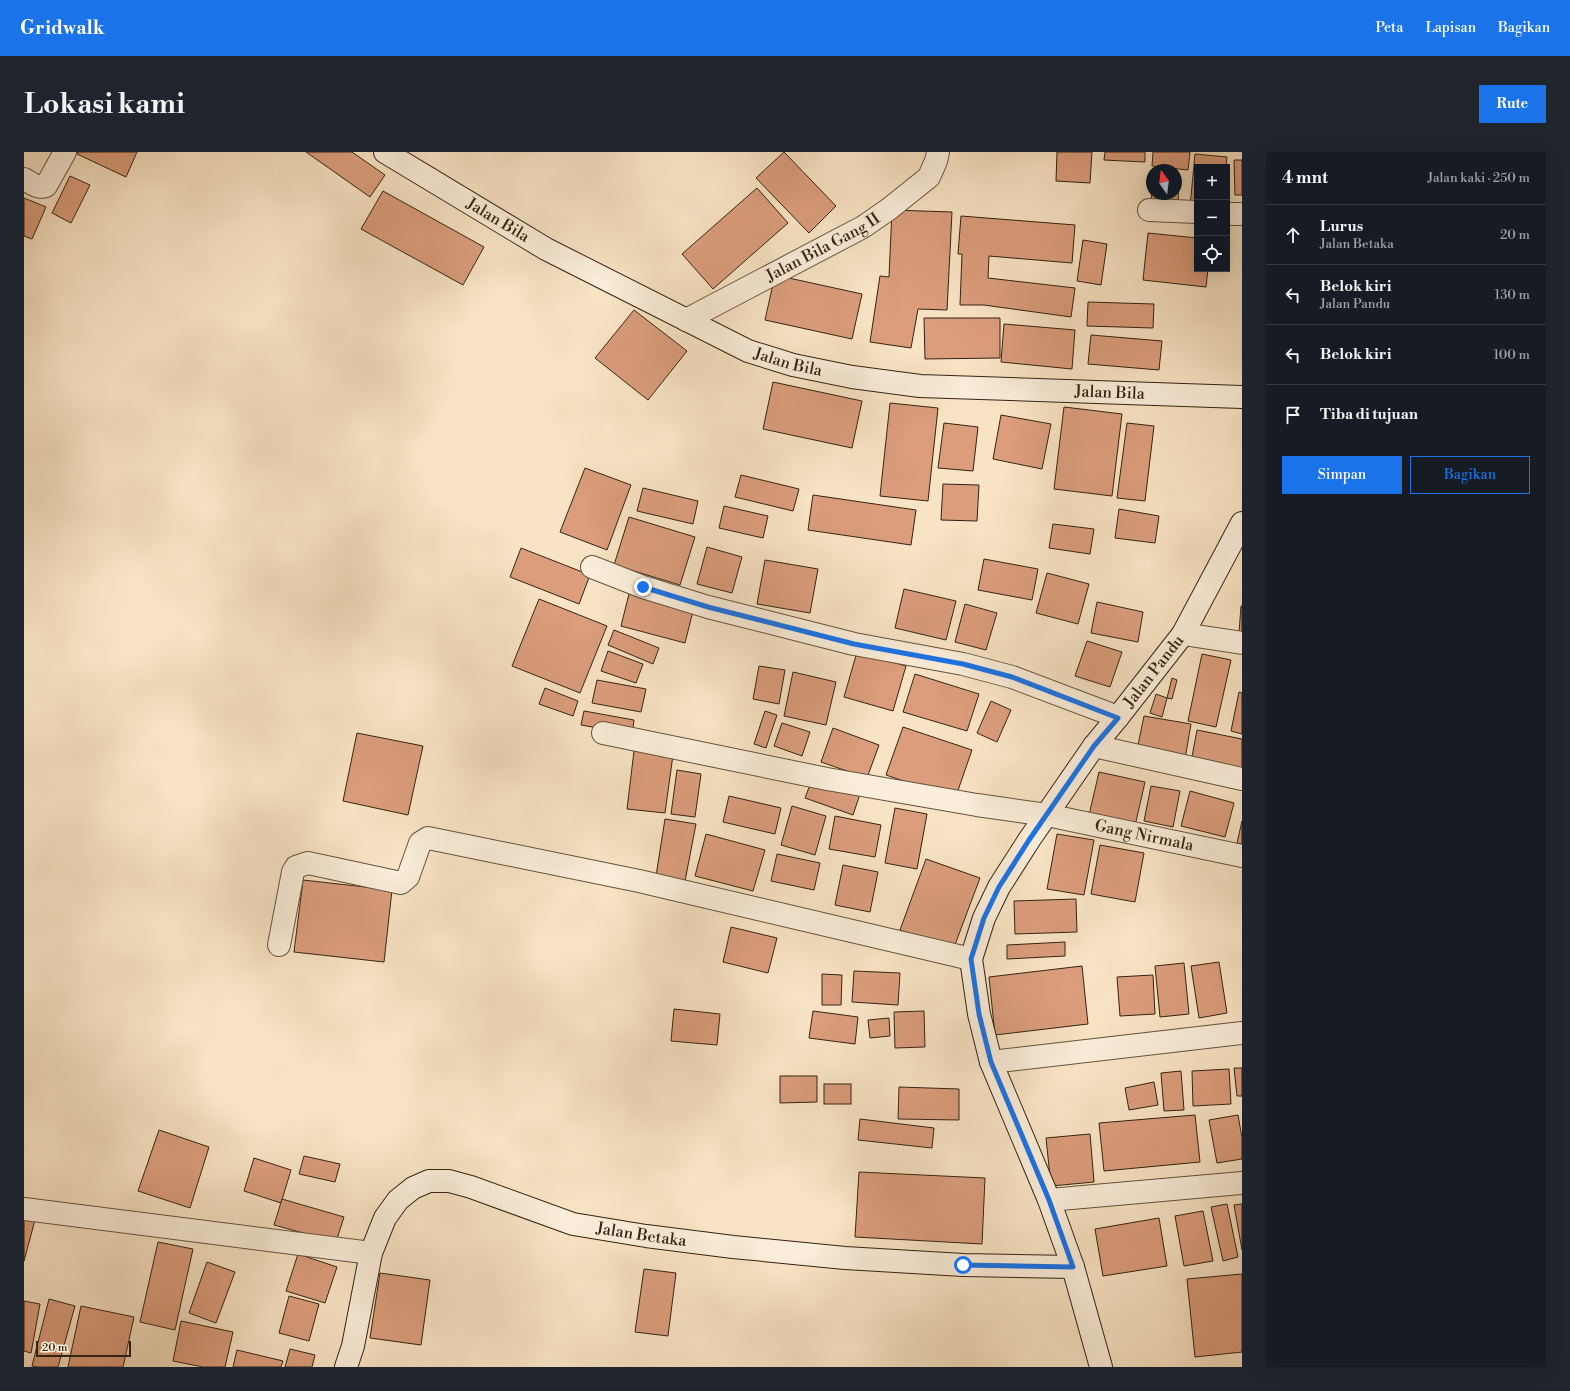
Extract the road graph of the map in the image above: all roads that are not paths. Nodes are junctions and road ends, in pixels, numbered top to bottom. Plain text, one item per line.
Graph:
1 (65, 152) edge
2 (385, 152) edge
3 (938, 152) edge
4 (24, 179) edge
5 (1149, 210) dead end
6 (1194, 212) edge
7 (1230, 214) edge
8 (1242, 214) edge
9 (686, 320) junction
10 (1242, 397) edge
11 (1242, 523) edge
12 (592, 567) dead end
13 (1182, 634) junction
14 (1242, 643) edge
15 (1118, 718) junction
16 (603, 733) dead end
17 (1094, 746) junction
18 (1242, 779) edge
19 (1047, 814) junction
20 (1242, 856) edge
21 (279, 945) dead end
22 (971, 959) junction
23 (1242, 1033) edge
24 (991, 1062) junction
25 (1242, 1183) edge
26 (1049, 1200) junction
27 (24, 1209) edge
28 (371, 1253) junction
29 (1073, 1267) junction
30 (346, 1367) edge
31 (1101, 1367) edge

1 - 4 street
2 - 9 street, Jalan Bila
3 - 9 street, Jalan Bila Gang II
5 - 6 street
7 - 8 street
9 - 10 street, Jalan Bila
11 - 13 street, Jalan Pandu
12 - 15 street
13 - 14 street
13 - 15 street, Jalan Pandu
15 - 17 street, Jalan Pandu
16 - 19 street, Gang Nirmala
17 - 18 street
17 - 19 street, Jalan Pandu
19 - 20 street, Gang Nirmala
19 - 22 street, Jalan Pandu
21 - 22 street
22 - 24 street, Jalan Pandu
23 - 24 street
24 - 26 street, Jalan Pandu
25 - 26 street
26 - 29 street, Jalan Pandu
27 - 28 street
28 - 29 street, Jalan Betaka
28 - 30 street, Jalan Betaka
29 - 31 street, Jalan Pandu

